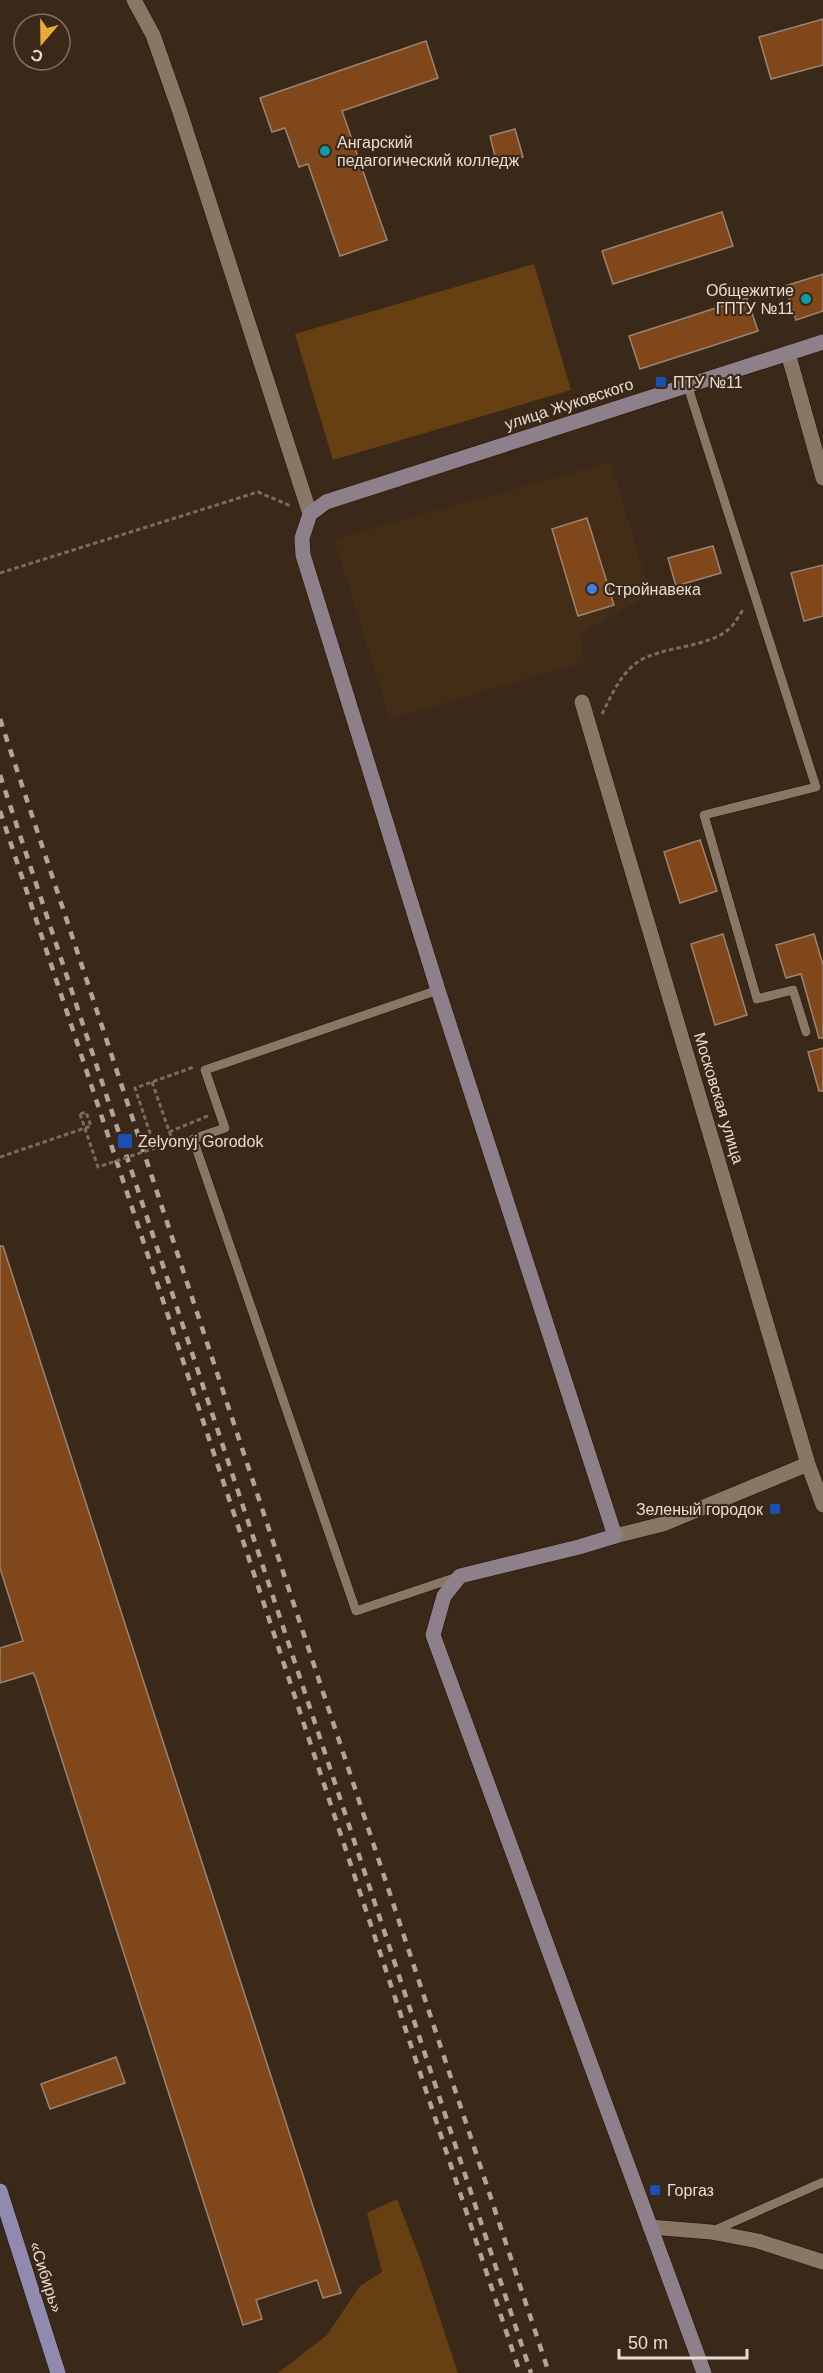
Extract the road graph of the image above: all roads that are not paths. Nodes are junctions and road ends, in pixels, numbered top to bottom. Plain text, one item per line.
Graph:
1 (134, 0) edge
2 (823, 342) edge
3 (789, 353) junction
4 (687, 384) junction
5 (823, 478) edge
6 (310, 514) junction
7 (582, 702) dead end
8 (438, 990) junction
9 (806, 1032) dead end
10 (808, 1464) junction
11 (823, 1505) edge
12 (615, 1536) junction
13 (460, 1576) junction
14 (823, 2182) edge
15 (0, 2191) edge
16 (650, 2227) junction
17 (711, 2232) junction
18 (823, 2262) edge
19 (58, 2373) edge
20 (704, 2373) edge

1 - 6 street
2 - 3 street, улица Жуковского
3 - 4 street, улица Жуковского
3 - 5 street
4 - 6 street, улица Жуковского
4 - 9 lane
6 - 8 street
7 - 10 street, Московская улица
8 - 12 street
8 - 13 lane
10 - 11 street, Московская улица
10 - 12 street
12 - 13 street
13 - 16 street
14 - 17 lane
15 - 19 main road, «Сибирь»
16 - 17 street
16 - 20 street
17 - 18 street

